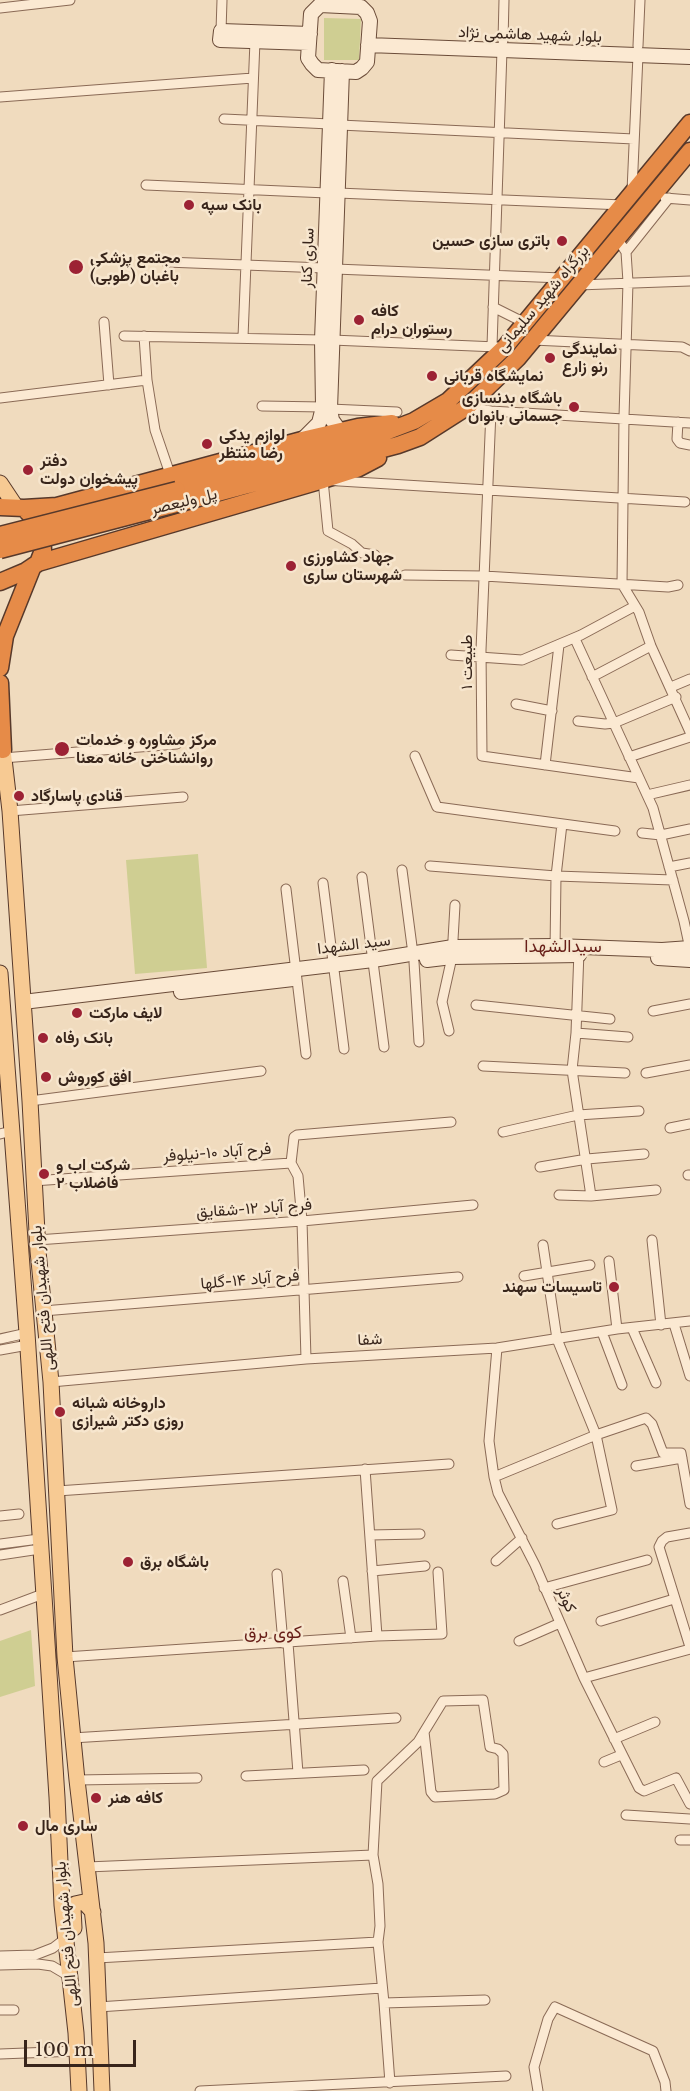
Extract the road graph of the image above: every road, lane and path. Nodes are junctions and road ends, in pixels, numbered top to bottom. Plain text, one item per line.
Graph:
1 (70, 0) edge
2 (222, 0) edge
3 (504, 0) edge
4 (640, 0) edge
5 (342, 3) edge
6 (0, 8) edge
7 (220, 35) joint
8 (255, 36) junction
9 (310, 38) junction
10 (369, 41) junction
11 (503, 46) junction
12 (690, 48) edge
13 (638, 51) junction
14 (690, 57) edge
15 (337, 70) junction
16 (253, 78) junction
17 (0, 97) edge
18 (224, 119) dead end
19 (252, 120) junction
20 (690, 123) edge
21 (335, 124) junction
22 (500, 133) junction
23 (634, 139) junction
24 (690, 151) edge
25 (146, 185) dead end
26 (249, 189) junction
27 (332, 193) junction
28 (660, 197) junction
29 (627, 199) junction
30 (497, 200) junction
31 (690, 200) edge
32 (621, 245) junction
33 (166, 262) dead end
34 (246, 265) junction
35 (330, 268) junction
36 (494, 275) junction
37 (562, 278) junction
38 (690, 281) edge
39 (628, 282) junction
40 (579, 285) junction
41 (493, 307) junction
42 (104, 322) dead end
43 (525, 323) junction
44 (124, 336) dead end
45 (144, 336) junction
46 (243, 337) junction
47 (327, 340) junction
48 (533, 340) junction
49 (627, 345) junction
50 (498, 347) junction
51 (690, 351) edge
52 (147, 380) junction
53 (109, 385) junction
54 (0, 398) edge
55 (262, 406) dead end
56 (467, 407) junction
57 (326, 408) junction
58 (491, 411) junction
59 (397, 412) dead end
60 (624, 417) junction
61 (414, 421) junction
62 (678, 422) junction
63 (690, 423) edge
64 (340, 431) junction
65 (302, 440) junction
66 (398, 445) junction
67 (690, 445) edge
68 (367, 446) junction
69 (170, 474) junction
70 (323, 480) junction
71 (0, 483) edge
72 (488, 491) junction
73 (99, 494) junction
74 (178, 497) junction
75 (622, 499) junction
76 (685, 502) dead end
77 (13, 507) edge
78 (0, 535) edge
79 (112, 542) junction
80 (0, 550) edge
81 (375, 555) dead end
82 (36, 564) junction
83 (405, 575) dead end
84 (484, 576) junction
85 (0, 582) edge
86 (622, 584) junction
87 (678, 585) dead end
88 (635, 606) junction
89 (575, 639) junction
90 (559, 645) junction
91 (651, 646) junction
92 (451, 655) dead end
93 (481, 657) junction
94 (0, 668) edge
95 (592, 677) junction
96 (690, 679) edge
97 (0, 683) edge
98 (671, 687) junction
99 (676, 697) junction
100 (516, 704) dead end
101 (552, 711) junction
102 (578, 721) dead end
103 (614, 723) junction
104 (690, 732) edge
105 (690, 737) edge
106 (177, 744) dead end
107 (2, 748) edge
108 (416, 756) dead end
109 (629, 757) junction
110 (545, 765) junction
111 (639, 778) junction
112 (690, 785) edge
113 (647, 795) junction
114 (183, 797) dead end
115 (10, 811) junction
116 (562, 824) junction
117 (690, 829) edge
118 (615, 831) dead end
119 (642, 833) dead end
120 (661, 835) junction
121 (690, 863) edge
122 (430, 866) dead end
123 (669, 867) junction
124 (402, 870) dead end
125 (556, 876) junction
126 (362, 877) dead end
127 (673, 880) junction
128 (323, 883) dead end
129 (286, 889) dead end
130 (455, 905) dead end
131 (687, 921) edge
132 (690, 948) edge
133 (555, 951) junction
134 (579, 951) junction
135 (452, 952) junction
136 (413, 958) junction
137 (690, 960) edge
138 (374, 964) junction
139 (333, 969) junction
140 (0, 973) edge
141 (295, 974) junction
142 (1, 996) edge
143 (690, 1004) edge
144 (476, 1005) dead end
145 (24, 1007) junction
146 (653, 1011) dead end
147 (576, 1015) junction
148 (610, 1019) dead end
149 (449, 1031) dead end
150 (576, 1033) junction
151 (628, 1038) dead end
152 (419, 1042) dead end
153 (384, 1047) dead end
154 (344, 1049) dead end
155 (306, 1054) dead end
156 (690, 1065) edge
157 (483, 1066) dead end
158 (572, 1070) junction
159 (261, 1071) dead end
160 (625, 1072) dead end
161 (646, 1073) dead end
162 (4, 1076) edge
163 (30, 1101) junction
164 (639, 1111) dead end
165 (578, 1115) junction
166 (451, 1122) dead end
167 (690, 1124) edge
168 (670, 1128) dead end
169 (502, 1132) dead end
170 (6, 1133) edge
171 (644, 1154) dead end
172 (587, 1159) junction
173 (291, 1163) junction
174 (540, 1167) dead end
175 (33, 1181) junction
176 (656, 1190) dead end
177 (559, 1195) dead end
178 (591, 1196) junction
179 (473, 1205) dead end
180 (302, 1221) junction
181 (37, 1240) junction
182 (652, 1240) dead end
183 (543, 1245) dead end
184 (609, 1261) dead end
185 (591, 1265) dead end
186 (547, 1272) junction
187 (524, 1276) dead end
188 (458, 1277) dead end
189 (303, 1290) junction
190 (43, 1311) junction
191 (690, 1321) edge
192 (674, 1324) junction
193 (661, 1325) junction
194 (632, 1328) junction
195 (617, 1329) junction
196 (602, 1332) junction
197 (0, 1339) edge
198 (28, 1339) junction
199 (557, 1339) junction
200 (497, 1348) junction
201 (0, 1350) edge
202 (306, 1359) junction
203 (690, 1376) edge
204 (51, 1382) junction
205 (656, 1383) dead end
206 (622, 1385) dead end
207 (596, 1435) junction
208 (682, 1458) junction
209 (449, 1464) dead end
210 (636, 1466) dead end
211 (366, 1469) junction
212 (687, 1472) edge
213 (494, 1477) junction
214 (57, 1491) junction
215 (690, 1504) edge
216 (19, 1514) dead end
217 (0, 1516) edge
218 (557, 1524) dead end
219 (420, 1533) dead end
220 (690, 1533) edge
221 (370, 1535) junction
222 (522, 1538) junction
223 (0, 1544) edge
224 (40, 1544) junction
225 (0, 1555) edge
226 (648, 1560) dead end
227 (496, 1562) dead end
228 (425, 1566) dead end
229 (372, 1571) junction
230 (438, 1572) dead end
231 (277, 1574) dead end
232 (343, 1581) dead end
233 (544, 1588) junction
234 (43, 1594) junction
235 (674, 1599) junction
236 (0, 1610) edge
237 (601, 1621) dead end
238 (560, 1623) junction
239 (377, 1636) junction
240 (351, 1638) junction
241 (519, 1641) dead end
242 (286, 1643) junction
243 (690, 1648) edge
244 (65, 1657) junction
245 (584, 1678) junction
246 (396, 1718) dead end
247 (655, 1722) dead end
248 (294, 1723) junction
249 (424, 1732) junction
250 (72, 1738) junction
251 (614, 1738) junction
252 (621, 1755) junction
253 (604, 1762) dead end
254 (364, 1770) dead end
255 (298, 1773) junction
256 (246, 1776) dead end
257 (197, 1779) dead end
258 (77, 1780) junction
259 (690, 1804) edge
260 (80, 1809) junction
261 (626, 1815) dead end
262 (690, 1819) edge
263 (373, 1855) junction
264 (87, 1867) junction
265 (60, 1874) junction
266 (93, 1912) junction
267 (66, 1938) junction
268 (378, 1942) junction
269 (0, 1956) edge
270 (97, 1958) junction
271 (0, 1965) edge
272 (69, 1976) junction
273 (382, 1988) junction
274 (485, 2000) dead end
275 (384, 2003) junction
276 (98, 2007) junction
277 (0, 2010) edge
278 (14, 2010) dead end
279 (76, 2034) junction
280 (77, 2051) junction
281 (0, 2054) edge
282 (506, 2076) dead end
283 (390, 2083) junction
284 (301, 2088) edge
285 (79, 2091) edge
286 (102, 2091) edge
287 (200, 2091) edge
288 (538, 2091) edge
289 (666, 2091) edge

1 - 6 street
2 - 7 street
3 - 11 street
4 - 13 street
5 - 9 main road
5 - 10 main road
7 - 8 main road
8 - 9 main road
8 - 16 street
9 - 15 main road
10 - 11 main road, بلوار شهید هاشمی نژاد
10 - 15 main road
11 - 13 main road, بلوار شهید هاشمی نژاد
11 - 22 street
12 - 13 main road, بلوار شهید هاشمی نژاد
13 - 14 main road, بلوار شهید هاشمی نژاد
13 - 23 street
15 - 21 main road, ساری کنار
16 - 17 street
16 - 19 street
18 - 19 street
19 - 21 street
19 - 26 street
20 - 29 highway, بزرگراه شهید سلیمانی
21 - 22 street
21 - 27 main road, ساری کنار
22 - 23 street
22 - 30 street
23 - 29 street
24 - 28 highway, بزرگراه شهید سلیمانی
25 - 26 street
26 - 27 street
26 - 34 street
27 - 30 street
27 - 35 main road, ساری کنار
28 - 31 street
28 - 32 highway, بزرگراه شهید سلیمانی
29 - 30 street
29 - 37 highway, بزرگراه شهید سلیمانی
30 - 36 street
32 - 39 street
32 - 40 highway, بزرگراه شهید سلیمانی
33 - 34 street
34 - 35 street
34 - 46 street
35 - 36 street
35 - 47 main road, ساری کنار
36 - 37 street
36 - 41 street
37 - 43 highway, بزرگراه شهید سلیمانی
38 - 39 street
39 - 40 street
39 - 49 street
40 - 48 highway, بزرگراه شهید سلیمانی
41 - 43 street
41 - 50 street
42 - 53 street
43 - 50 highway, بزرگراه شهید سلیمانی
44 - 45 street
45 - 46 street
45 - 52 street
46 - 47 street
47 - 50 street
47 - 57 main road, ساری کنار
48 - 49 street
48 - 56 highway, بزرگراه شهید سلیمانی
49 - 51 street
49 - 60 street
50 - 61 highway, بزرگراه شهید سلیمانی
52 - 53 street
52 - 69 street
53 - 54 street
55 - 57 street
56 - 58 street
56 - 66 highway, بزرگراه شهید سلیمانی
57 - 59 street
57 - 64 main road, ساری کنار
57 - 65 main road, ساری کنار
58 - 60 street
58 - 72 street, طبیعت ۱
60 - 62 street
60 - 75 street
61 - 64 highway
61 - 68 highway, بزرگراه شهید سلیمانی
62 - 63 street
62 - 67 street
64 - 65 highway
65 - 69 highway
66 - 68 highway, بزرگراه شهید سلیمانی
66 - 70 highway
68 - 74 highway, پل ولیعصر
69 - 73 highway
70 - 72 street
70 - 79 highway
70 - 81 street
71 - 77 main road
72 - 75 street
72 - 84 street, طبیعت ۱
73 - 77 highway
73 - 79 highway
74 - 78 highway, پل ولیعصر, bridge
74 - 80 highway, پل ولیعصر, bridge
75 - 76 street
75 - 86 street
77 - 82 highway
79 - 82 highway
82 - 85 highway
82 - 94 highway
83 - 84 street
84 - 86 street
84 - 93 street, طبیعت ۱
86 - 87 street
86 - 88 street
88 - 89 street
88 - 91 street
89 - 90 street
89 - 95 street
90 - 93 street
90 - 101 street
91 - 95 street
91 - 98 street
92 - 93 street
93 - 110 street, طبیعت ۱
95 - 103 street
96 - 98 street
97 - 107 highway, بلوار شهیدان فتح اللهی
98 - 99 street
99 - 103 street
99 - 104 street
100 - 101 street
101 - 110 street
102 - 103 street
103 - 109 street
105 - 109 street
106 - 107 street
107 - 115 main road, بلوار شهیدان فتح اللهی
108 - 116 street
109 - 111 street
110 - 111 street, طبیعت ۱
111 - 113 street
112 - 113 street
113 - 120 street
114 - 115 street
115 - 145 main road, بلوار شهیدان فتح اللهی
116 - 118 street
116 - 125 street
117 - 120 street
119 - 120 street
120 - 123 street
121 - 123 street
122 - 125 street
123 - 127 street
124 - 136 street
125 - 127 street
125 - 133 street
126 - 138 street
127 - 131 street
128 - 139 street
129 - 141 street
130 - 135 street
131 - 132 street
132 - 134 main road, سید الشهدا
133 - 134 main road, سید الشهدا
133 - 135 main road, سید الشهدا
134 - 137 main road, سید الشهدا
134 - 147 street
135 - 136 main road, سید الشهدا
135 - 149 street
136 - 138 main road, سید الشهدا
136 - 152 street
138 - 139 main road, سید الشهدا
138 - 153 street
139 - 141 main road, سید الشهدا
139 - 154 street
140 - 142 main road, بلوار شهیدان فتح اللهی
141 - 145 main road, سید الشهدا
141 - 155 street
142 - 162 main road, بلوار شهیدان فتح اللهی
143 - 146 street
144 - 147 street
145 - 163 main road, بلوار شهیدان فتح اللهی
147 - 148 street
147 - 150 street
150 - 151 street
150 - 158 street
156 - 161 street
157 - 158 street
158 - 160 street
158 - 165 street
159 - 163 street
162 - 170 main road, بلوار شهیدان فتح اللهی
163 - 175 main road, بلوار شهیدان فتح اللهی
164 - 165 street
165 - 169 street
165 - 172 street
166 - 173 street, فرح آباد ۱۰-نیلوفر
167 - 168 street
170 - 198 main road, بلوار شهیدان فتح اللهی
171 - 172 street
172 - 174 street
172 - 178 street
173 - 175 street, فرح آباد ۱۰-نیلوفر
173 - 180 street
175 - 181 main road, بلوار شهیدان فتح اللهی
176 - 178 street
177 - 178 street
179 - 180 street, فرح آباد ۱۲-شقایق
180 - 181 street, فرح آباد ۱۲-شقایق
180 - 189 street
181 - 190 main road, بلوار شهیدان فتح اللهی
182 - 193 street
183 - 186 street
184 - 195 street
185 - 186 street
186 - 187 street
186 - 199 street
188 - 189 street, فرح آباد ۱۴-گلها
189 - 190 street, فرح آباد ۱۴-گلها
189 - 202 street
190 - 204 main road, بلوار شهیدان فتح اللهی
191 - 192 street, شفا
192 - 193 street, شفا
192 - 203 street
193 - 194 street, شفا
194 - 195 street, شفا
194 - 205 street
195 - 196 street, شفا
196 - 199 street, شفا
196 - 206 street
197 - 198 street
198 - 201 street
198 - 224 main road, بلوار شهیدان فتح اللهی
199 - 200 street, شفا
199 - 207 street
200 - 202 street, شفا
200 - 213 street, کوثر
202 - 204 street, شفا
204 - 214 main road, بلوار شهیدان فتح اللهی
207 - 208 street
207 - 213 street
207 - 218 street
208 - 210 street
208 - 212 street
209 - 211 street
211 - 214 street
211 - 221 street
212 - 215 street
213 - 222 street, کوثر
214 - 244 main road, بلوار شهیدان فتح اللهی
216 - 217 street
219 - 221 street
220 - 235 street
221 - 229 street
222 - 227 street
222 - 233 street, کوثر
223 - 224 street
224 - 225 street
224 - 234 main road, بلوار شهیدان فتح اللهی
226 - 233 street
228 - 229 street
229 - 239 street
230 - 239 street
231 - 242 street
232 - 240 street
233 - 238 street, کوثر
234 - 236 street
234 - 265 main road, بلوار شهیدان فتح اللهی
235 - 237 street
235 - 243 street
238 - 241 street
238 - 245 street, کوثر
239 - 240 street
240 - 242 street
242 - 244 street
242 - 248 street
243 - 245 street
244 - 250 main road, بلوار شهیدان فتح اللهی
245 - 251 street, کوثر
246 - 248 street
247 - 251 street
248 - 250 street
248 - 255 street
249 - 249 street
249 - 263 street
250 - 258 main road, بلوار شهیدان فتح اللهی
251 - 252 street, کوثر
252 - 253 street
252 - 259 street, کوثر
254 - 255 street
255 - 256 street
257 - 258 street
258 - 260 main road, بلوار شهیدان فتح اللهی
260 - 264 main road, بلوار شهیدان فتح اللهی
260 - 265 main road
261 - 262 street
263 - 264 street
263 - 268 street
264 - 266 main road, بلوار شهیدان فتح اللهی
265 - 267 main road, بلوار شهیدان فتح اللهی
266 - 270 main road, بلوار شهیدان فتح اللهی
266 - 279 main road
267 - 269 street
267 - 272 main road, بلوار شهیدان فتح اللهی
268 - 270 street
268 - 273 street
270 - 276 main road, بلوار شهیدان فتح اللهی
271 - 272 street
272 - 279 main road, بلوار شهیدان فتح اللهی
273 - 275 street
273 - 276 street
274 - 275 street
275 - 283 street
276 - 286 main road, بلوار شهیدان فتح اللهی
277 - 278 street
279 - 280 main road
280 - 281 street
280 - 285 main road
282 - 283 street
283 - 284 street
284 - 287 street
288 - 289 street

